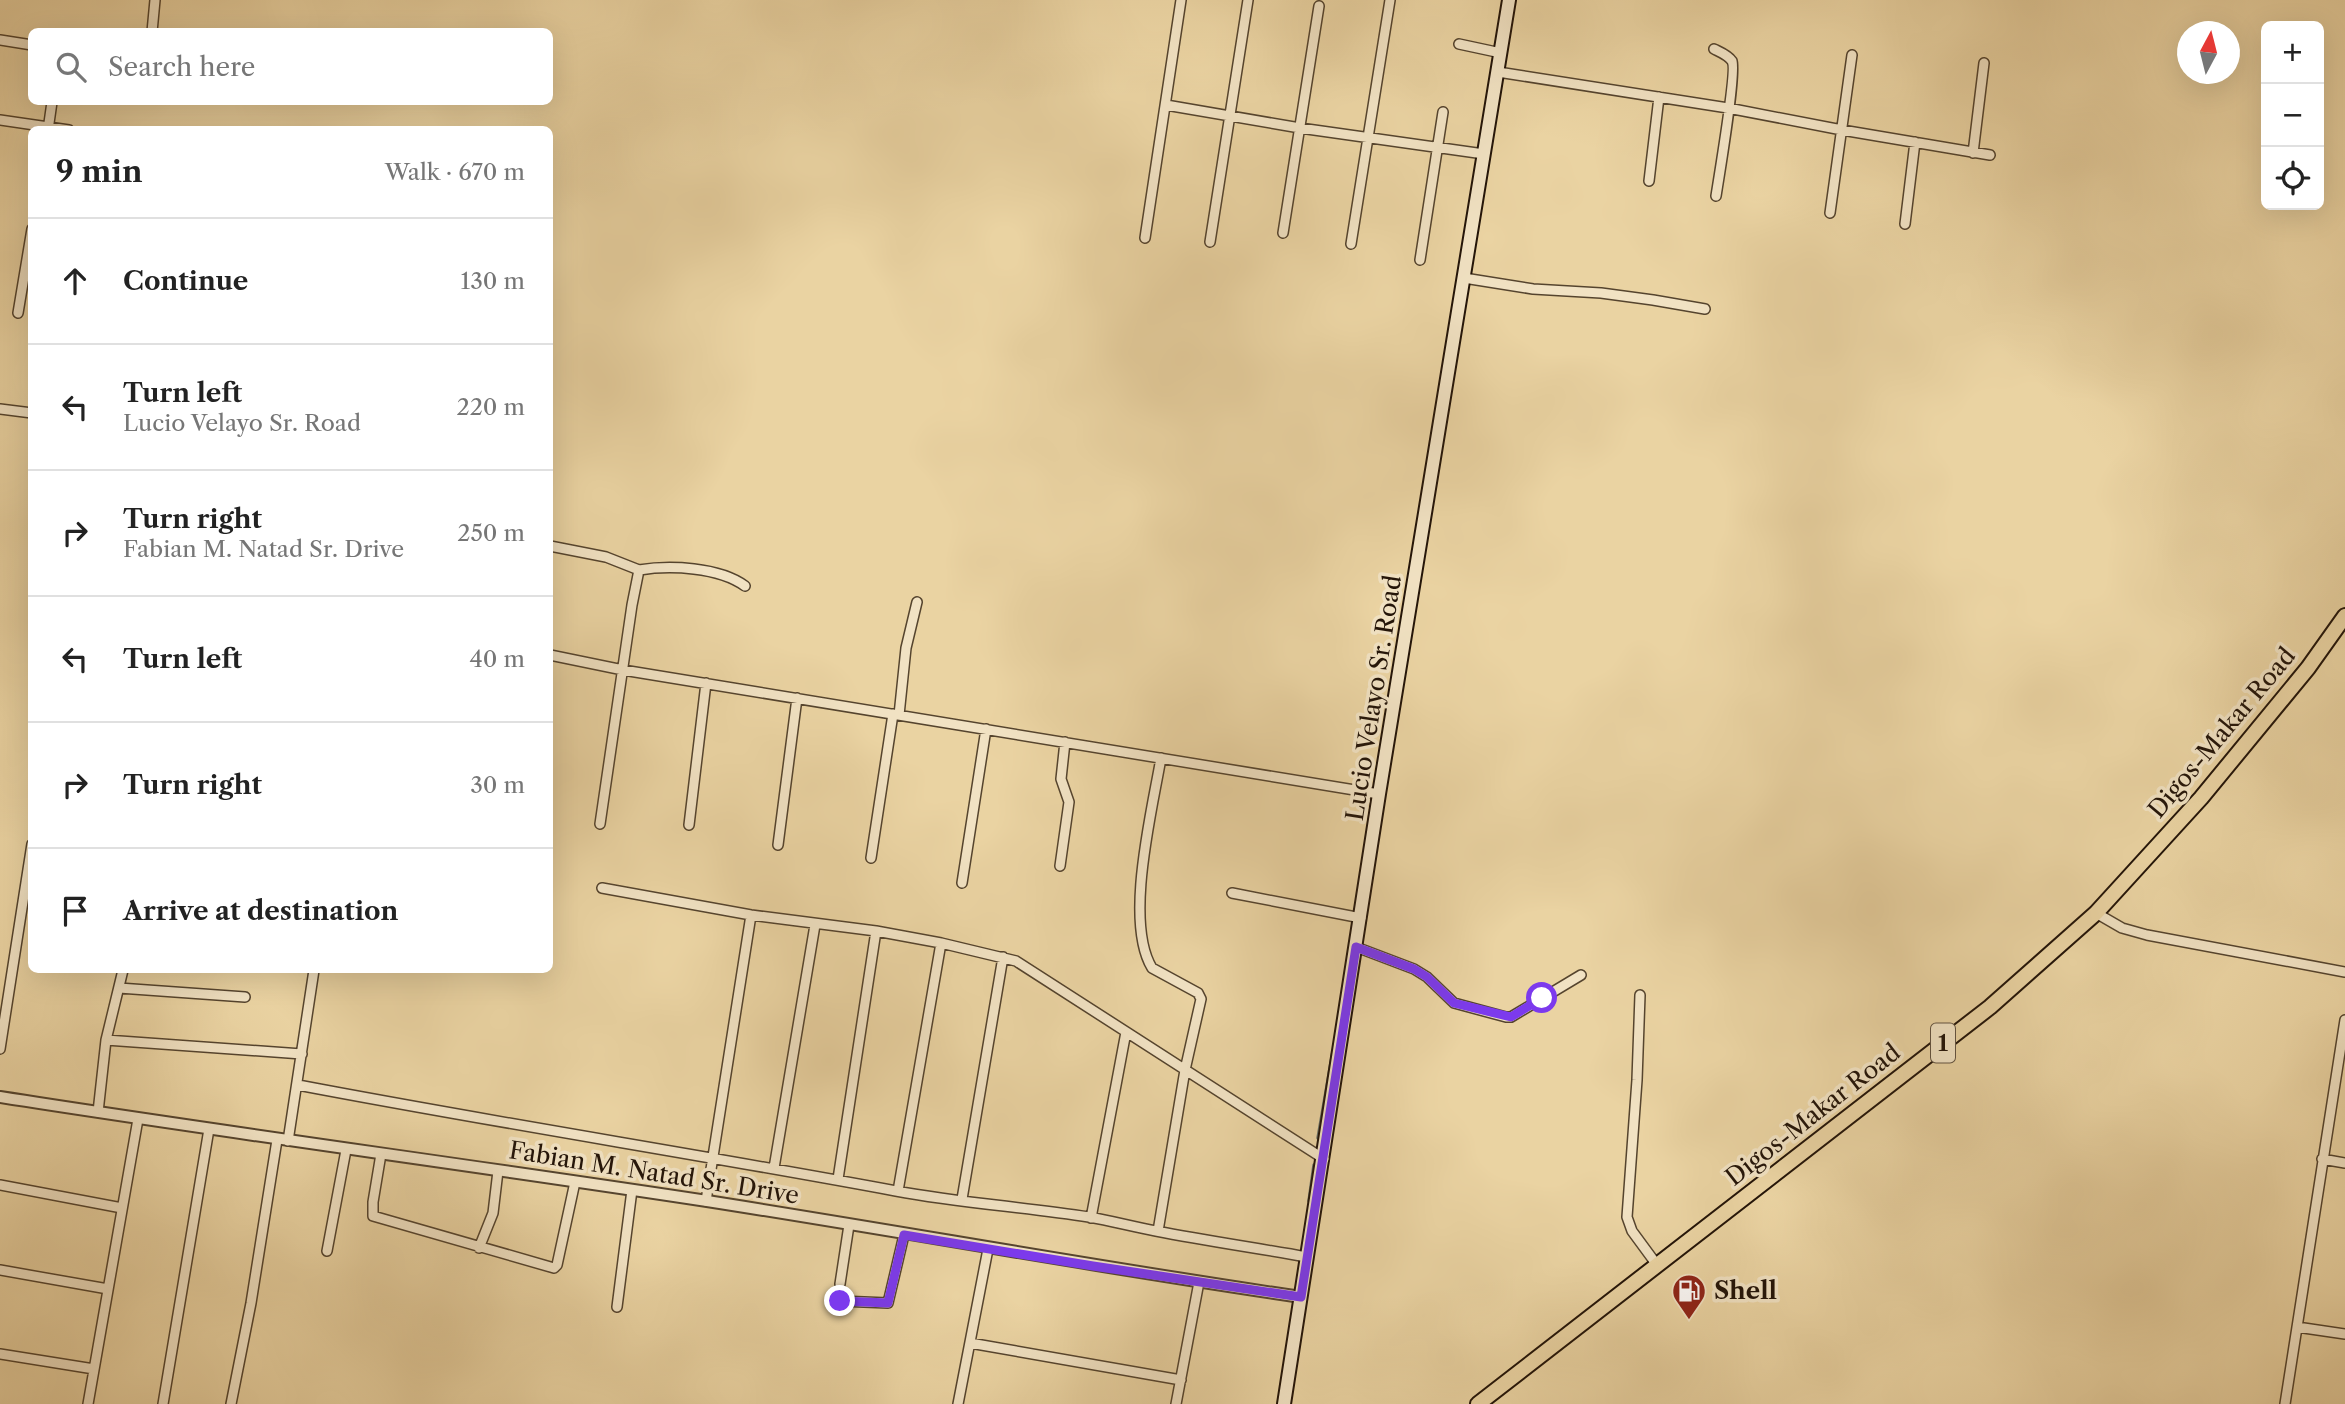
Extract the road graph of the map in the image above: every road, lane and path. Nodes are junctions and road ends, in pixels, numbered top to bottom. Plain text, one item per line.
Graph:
1 (155, 0) edge
2 (1181, 0) edge
3 (1248, 0) edge
4 (1390, 0) edge
5 (1509, 0) edge
6 (1319, 6) dead end
7 (152, 28) edge
8 (0, 40) edge
9 (28, 44) edge
10 (1459, 44) dead end
11 (1714, 49) dead end
12 (1501, 52) junction
13 (1852, 55) dead end
14 (1983, 63) dead end
15 (1498, 72) junction
16 (1659, 97) junction
17 (52, 105) edge
18 (1166, 105) junction
19 (1728, 108) junction
20 (1443, 112) dead end
21 (1232, 117) junction
22 (0, 120) edge
23 (36, 126) edge
24 (48, 126) edge
25 (1300, 128) junction
26 (1842, 130) junction
27 (1369, 139) junction
28 (1915, 142) junction
29 (1438, 149) junction
30 (1973, 153) junction
31 (1484, 155) junction
32 (1990, 155) dead end
33 (1649, 181) dead end
34 (1716, 196) dead end
35 (1830, 213) dead end
36 (1905, 224) dead end
37 (1283, 233) dead end
38 (1145, 238) dead end
39 (1210, 242) dead end
40 (1351, 244) dead end
41 (28, 253) edge
42 (1420, 260) dead end
43 (1464, 278) junction
44 (1705, 309) dead end
45 (18, 313) dead end
46 (0, 409) edge
47 (28, 412) edge
48 (553, 547) edge
49 (639, 570) junction
50 (745, 586) dead end
51 (917, 602) dead end
52 (2345, 616) edge
53 (553, 656) edge
54 (623, 670) junction
55 (706, 683) junction
56 (797, 698) junction
57 (896, 715) junction
58 (986, 729) junction
59 (1065, 742) junction
60 (1161, 758) junction
61 (1379, 794) junction
62 (600, 824) dead end
63 (689, 825) dead end
64 (778, 845) dead end
65 (871, 858) dead end
66 (1060, 866) dead end
67 (28, 870) edge
68 (962, 883) dead end
69 (602, 888) dead end
70 (1231, 893) dead end
71 (2096, 913) junction
72 (751, 915) junction
73 (1361, 918) junction
74 (815, 925) junction
75 (876, 931) junction
76 (941, 943) junction
77 (1356, 947) junction
78 (1003, 957) junction
79 (2345, 972) edge
80 (122, 973) edge
81 (314, 973) edge
82 (1581, 975) dead end
83 (119, 988) junction
84 (1640, 995) dead end
85 (245, 997) dead end
86 (2345, 1020) edge
87 (1126, 1032) junction
88 (106, 1040) junction
89 (0, 1049) edge
90 (302, 1054) junction
91 (2342, 1058) edge
92 (1185, 1070) junction
93 (298, 1084) junction
94 (0, 1097) edge
95 (99, 1112) junction
96 (138, 1119) junction
97 (209, 1129) junction
98 (282, 1140) junction
99 (346, 1150) junction
100 (380, 1154) junction
101 (713, 1159) junction
102 (1324, 1159) junction
103 (2322, 1159) junction
104 (2345, 1163) edge
105 (774, 1168) junction
106 (498, 1171) junction
107 (838, 1179) junction
108 (575, 1182) junction
109 (0, 1185) edge
110 (632, 1190) junction
111 (898, 1191) junction
112 (962, 1199) junction
113 (706, 1201) junction
114 (122, 1208) junction
115 (1091, 1217) junction
116 (849, 1225) junction
117 (1158, 1231) junction
118 (904, 1235) junction
119 (479, 1248) junction
120 (988, 1249) junction
121 (327, 1251) dead end
122 (1307, 1256) junction
123 (1657, 1265) junction
124 (0, 1270) edge
125 (1199, 1282) junction
126 (840, 1284) dead end
127 (108, 1289) junction
128 (1301, 1297) junction
129 (840, 1301) dead end
130 (617, 1307) dead end
131 (2297, 1326) junction
132 (2345, 1335) edge
133 (970, 1343) junction
134 (0, 1354) edge
135 (94, 1369) junction
136 (1181, 1380) junction
137 (1487, 1401) edge
138 (88, 1404) edge
139 (163, 1404) edge
140 (231, 1404) edge
141 (958, 1404) edge
142 (1176, 1404) edge
143 (1284, 1404) edge
144 (2285, 1404) edge

1 - 7 street
2 - 18 street
3 - 21 street
4 - 27 street
5 - 12 main road, Lucio Velayo Sr. Road
6 - 25 street
8 - 9 street
10 - 12 street
11 - 19 street
12 - 15 main road, Lucio Velayo Sr. Road
13 - 26 street
14 - 30 street
15 - 16 street
15 - 31 main road, Lucio Velayo Sr. Road
16 - 19 street
16 - 33 street
17 - 24 street
18 - 21 street
18 - 38 street
19 - 26 street
19 - 34 street
20 - 29 street
21 - 25 street
21 - 39 street
22 - 23 street
25 - 27 street
25 - 37 street
26 - 28 street
26 - 35 street
27 - 29 street
27 - 40 street
28 - 30 street
28 - 36 street
29 - 31 street
29 - 42 street
30 - 32 street
31 - 43 main road, Lucio Velayo Sr. Road
41 - 45 street
43 - 44 street
43 - 61 main road, Lucio Velayo Sr. Road
46 - 47 street
48 - 49 street
49 - 50 street
49 - 54 street
51 - 57 street
52 - 71 main road, Digos-Makar Road / 1
53 - 54 street
54 - 55 street
54 - 62 street
55 - 56 street
55 - 63 street
56 - 57 street
56 - 64 street
57 - 58 street
57 - 65 street
58 - 59 street
58 - 68 street
59 - 60 street
59 - 66 street
60 - 61 street
60 - 92 street
61 - 73 main road, Lucio Velayo Sr. Road
67 - 89 street
69 - 72 street
70 - 73 street
71 - 79 street
71 - 123 main road, Digos-Makar Road / 1
72 - 74 street
72 - 101 street
73 - 77 main road, Lucio Velayo Sr. Road
74 - 75 street
74 - 105 street
75 - 76 street
75 - 107 street
76 - 78 street
76 - 111 street
77 - 82 street
77 - 102 main road, Lucio Velayo Sr. Road
78 - 87 street
78 - 112 street
80 - 83 street
81 - 90 street
83 - 85 street
83 - 88 street
84 - 123 street
86 - 91 street
87 - 92 street
87 - 115 street
88 - 90 street
88 - 95 street
90 - 93 street
91 - 103 street
92 - 102 street
92 - 117 street
93 - 98 street
93 - 101 street
94 - 95 street, Fabian M. Natad Sr. Drive
95 - 96 street, Fabian M. Natad Sr. Drive
96 - 97 street, Fabian M. Natad Sr. Drive
96 - 114 street
97 - 98 street, Fabian M. Natad Sr. Drive
97 - 139 street
98 - 99 street, Fabian M. Natad Sr. Drive
98 - 140 street
99 - 100 street, Fabian M. Natad Sr. Drive
99 - 121 street
100 - 106 street, Fabian M. Natad Sr. Drive
100 - 119 street
101 - 105 street
101 - 113 street
102 - 122 main road, Lucio Velayo Sr. Road
103 - 104 street
103 - 131 street
105 - 107 street
106 - 108 street, Fabian M. Natad Sr. Drive
106 - 119 street
107 - 111 street
108 - 110 street, Fabian M. Natad Sr. Drive
108 - 119 street
109 - 114 street
110 - 113 street, Fabian M. Natad Sr. Drive
110 - 130 street
111 - 112 street
112 - 115 street
113 - 116 street, Fabian M. Natad Sr. Drive
114 - 127 street
115 - 117 street
116 - 118 street, Fabian M. Natad Sr. Drive
116 - 126 street
117 - 122 street
118 - 120 street, Fabian M. Natad Sr. Drive
118 - 129 street
120 - 125 street, Fabian M. Natad Sr. Drive
120 - 133 street
122 - 128 main road, Lucio Velayo Sr. Road
123 - 137 main road, Digos-Makar Road / 1
124 - 127 street
125 - 128 street, Fabian M. Natad Sr. Drive
125 - 136 street
127 - 135 street
128 - 143 main road, Lucio Velayo Sr. Road
131 - 132 street
131 - 144 street
133 - 136 street
133 - 141 street
134 - 135 street
135 - 138 street
136 - 142 street

